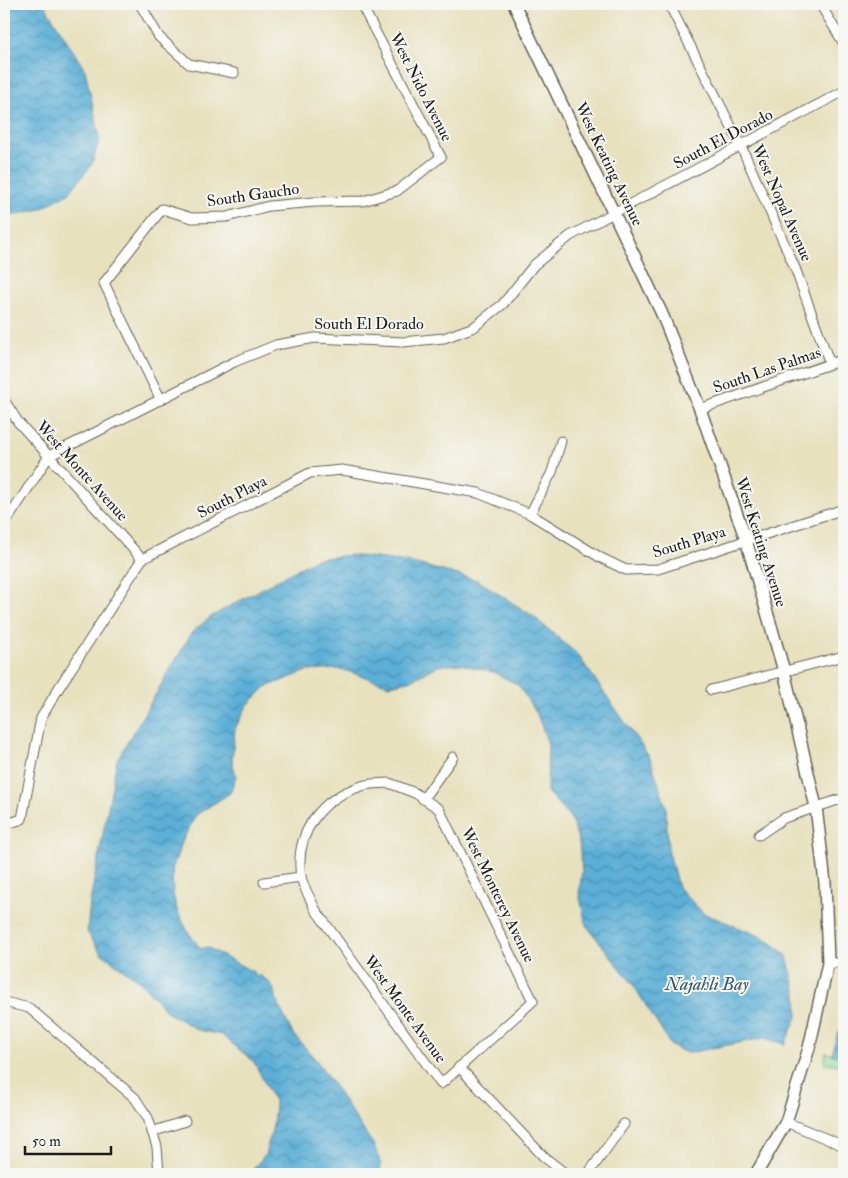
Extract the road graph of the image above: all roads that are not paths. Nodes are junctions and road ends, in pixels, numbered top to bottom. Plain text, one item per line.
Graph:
1 (140, 4) edge
2 (361, 4) edge
3 (514, 4) edge
4 (669, 4) edge
5 (820, 4) edge
6 (844, 44) edge
7 (234, 73) dead end
8 (844, 91) edge
9 (740, 146) junction
10 (441, 157) joint
11 (615, 213) junction
12 (844, 359) edge
13 (830, 364) junction
14 (4, 400) edge
15 (161, 400) junction
16 (700, 409) junction
17 (561, 441) dead end
18 (48, 456) junction
19 (844, 510) edge
20 (530, 514) junction
21 (4, 525) edge
22 (746, 540) junction
23 (142, 559) junction
24 (626, 570) junction
25 (622, 580) dead end
26 (844, 656) edge
27 (784, 671) junction
28 (711, 690) dead end
29 (453, 757) dead end
30 (340, 794) joint
31 (423, 798) junction
32 (844, 798) edge
33 (816, 807) junction
34 (4, 825) edge
35 (759, 835) dead end
36 (302, 877) junction
37 (264, 882) dead end
38 (828, 963) junction
39 (844, 963) edge
40 (4, 1002) edge
41 (460, 1067) junction
42 (185, 1121) dead end
43 (786, 1122) junction
44 (624, 1124) dead end
45 (152, 1132) junction
46 (844, 1146) edge
47 (159, 1174) edge
48 (566, 1174) edge
49 (588, 1174) edge
50 (756, 1174) edge

1 - 7 street
2 - 10 street, West Nido Avenue
3 - 11 street, West Keating Avenue
4 - 9 street, West Nopal Avenue
5 - 6 street
8 - 9 street, South El Dorado
9 - 11 street, South El Dorado
9 - 13 street, West Nopal Avenue
10 - 15 street, South Gaucho
11 - 15 street, South El Dorado
11 - 16 street, West Keating Avenue
12 - 13 street, South Las Palmas
13 - 16 street, South Las Palmas
14 - 18 street, West Monte Avenue
15 - 18 street, South El Dorado
16 - 22 street, West Keating Avenue
17 - 20 street
18 - 21 street
18 - 23 street, West Monte Avenue
19 - 22 street, South Playa
20 - 23 street, South Playa
20 - 24 street, South Playa
22 - 24 street, South Playa
22 - 27 street, West Keating Avenue
23 - 34 street
24 - 25 street
26 - 27 street
27 - 28 street
27 - 33 street, West Keating Avenue
29 - 31 street
30 - 31 street, West Monterey Avenue
30 - 36 street, West Monte Avenue
31 - 41 street, West Monterey Avenue
32 - 33 street
33 - 35 street
33 - 38 street, West Keating Avenue
36 - 37 street
36 - 41 street, West Monte Avenue
38 - 39 street
38 - 43 street, West Keating Avenue
40 - 45 street
41 - 48 street, West Monte Avenue
42 - 45 street
43 - 46 street
43 - 50 street, West Keating Avenue
44 - 49 street
45 - 47 street

